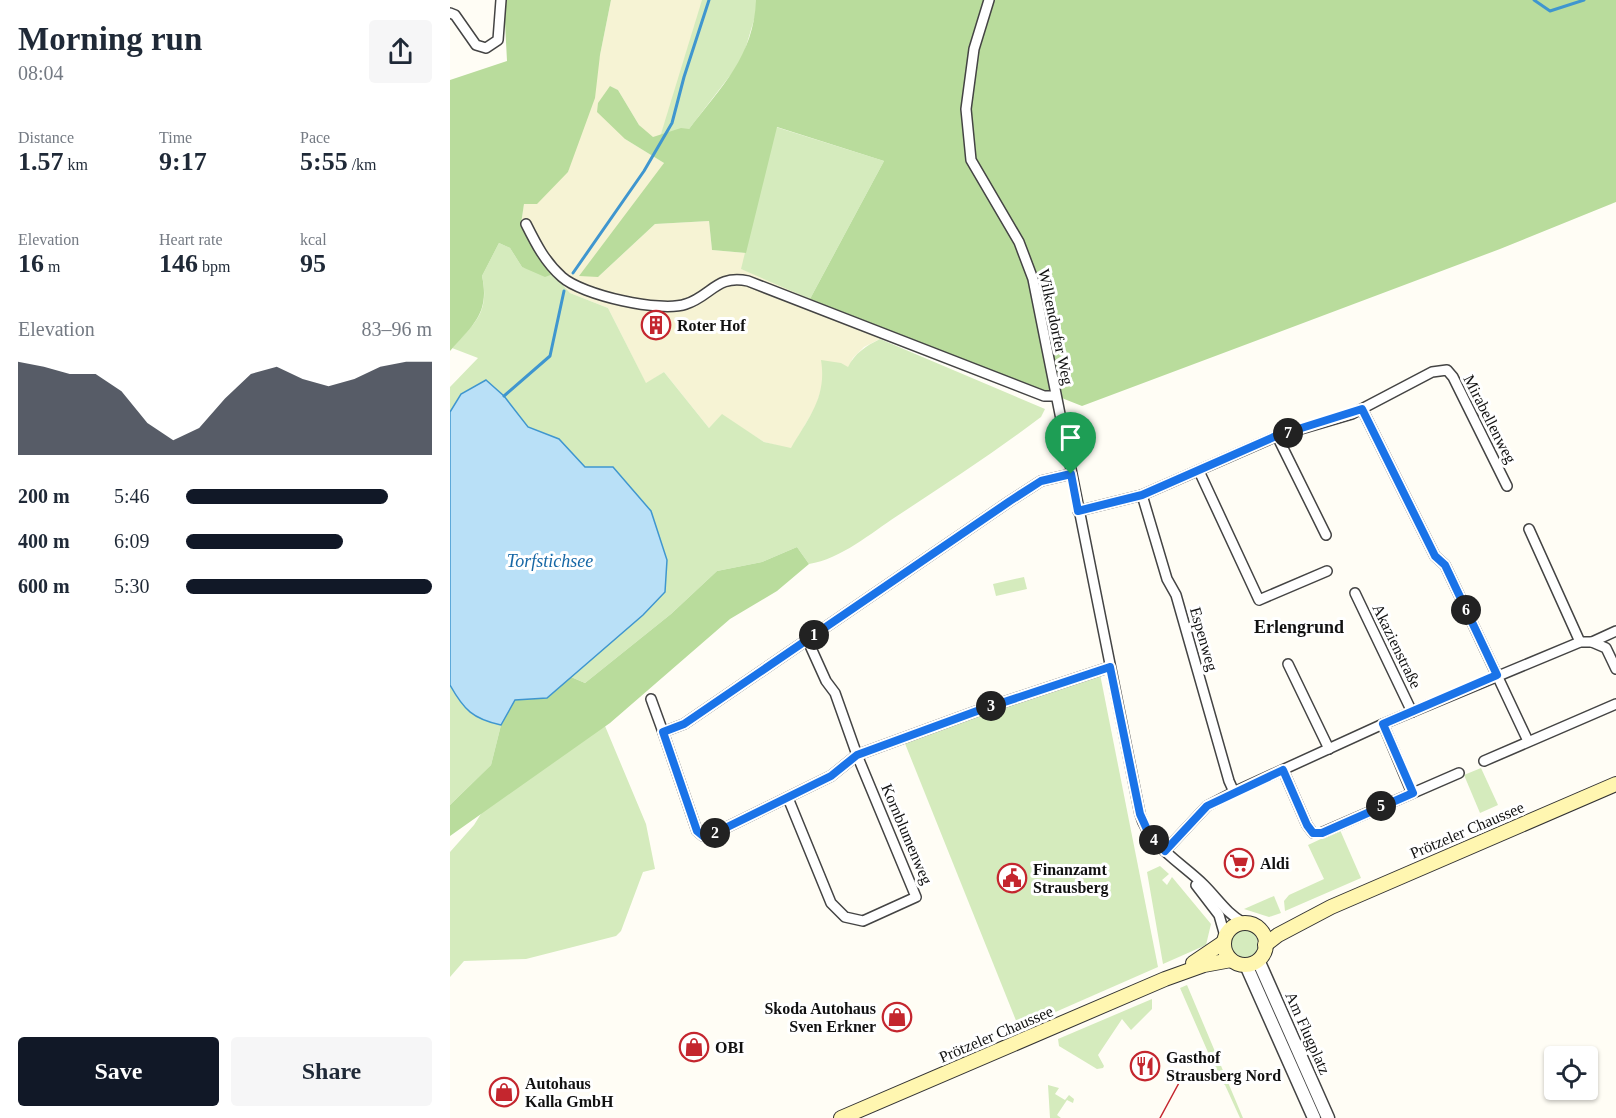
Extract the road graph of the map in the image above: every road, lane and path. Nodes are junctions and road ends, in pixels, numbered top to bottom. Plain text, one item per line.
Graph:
1 (501, 0) edge
2 (989, 0) edge
3 (450, 13) edge
4 (526, 224) dead end
5 (1055, 396) junction
6 (1362, 409) junction
7 (1276, 436) junction
8 (1200, 471) junction
9 (1071, 474) junction
10 (1507, 486) dead end
11 (1142, 495) junction
12 (1078, 511) junction
13 (1529, 529) dead end
14 (1326, 535) dead end
15 (1327, 571) dead end
16 (1355, 593) dead end
17 (1616, 631) edge
18 (807, 639) junction
19 (1581, 642) junction
20 (1592, 642) junction
21 (1288, 664) dead end
22 (1110, 667) junction
23 (1616, 669) edge
24 (1497, 675) junction
25 (651, 699) dead end
26 (1616, 704) edge
27 (1412, 712) junction
28 (1383, 724) junction
29 (663, 732) junction
30 (1528, 741) junction
31 (1329, 749) junction
32 (857, 755) junction
33 (1484, 761) dead end
34 (1283, 770) junction
35 (1459, 772) dead end
36 (1616, 784) edge
37 (1234, 792) junction
38 (1413, 793) junction
39 (788, 798) junction
40 (1165, 851) junction
41 (1184, 869) junction
42 (1331, 907) junction
43 (1244, 923) junction
44 (1258, 928) junction
45 (1224, 939) junction
46 (1265, 945) junction
47 (1231, 960) junction
48 (1252, 963) junction
49 (1165, 979) junction
50 (841, 1118) edge
51 (1314, 1118) edge
52 (1328, 1118) edge

1 - 3 street
2 - 5 street, Wilkendorfer Weg
4 - 5 street
5 - 9 street, Wilkendorfer Weg
6 - 7 street, Mirabellenweg
6 - 10 street, Mirabellenweg
6 - 24 street
7 - 8 street, Mirabellenweg
7 - 14 street
8 - 11 street, Mirabellenweg
8 - 15 street
9 - 12 street, Wilkendorfer Weg
9 - 18 street
11 - 12 street, Mirabellenweg
11 - 37 street, Espenweg
12 - 22 street, Wilkendorfer Weg
13 - 19 street
16 - 27 street, Akazienstraße
17 - 20 street, Akazienstraße
18 - 29 street
18 - 32 street
19 - 20 street, Akazienstraße
19 - 24 street, Akazienstraße
20 - 23 street
21 - 31 street
22 - 32 street
22 - 40 street, Wilkendorfer Weg
24 - 27 street, Akazienstraße
24 - 30 street
25 - 29 street
26 - 30 street
27 - 28 street, Akazienstraße
28 - 31 street, Akazienstraße
28 - 38 street
29 - 39 street
30 - 33 street
31 - 34 street, Akazienstraße
32 - 39 street
32 - 39 street, Kornblumenweg
34 - 37 street, Akazienstraße
34 - 38 street
35 - 38 street
36 - 42 main road, Prötzeler Chaussee
37 - 40 street, Akazienstraße
40 - 41 street, Wilkendorfer Weg
41 - 43 street, Wilkendorfer Weg
41 - 45 street, Wilkendorfer Weg
42 - 44 main road, Prötzeler Chaussee
42 - 46 main road, Prötzeler Chaussee
43 - 44 main road
43 - 45 main road, Prötzeler Chaussee
44 - 46 main road
45 - 47 main road
45 - 49 main road, Prötzeler Chaussee
46 - 48 main road
47 - 48 main road, Prötzeler Chaussee
47 - 49 main road, Prötzeler Chaussee
48 - 51 street, Am Flugplatz
48 - 52 street, Am Flugplatz
49 - 50 main road, Prötzeler Chaussee

